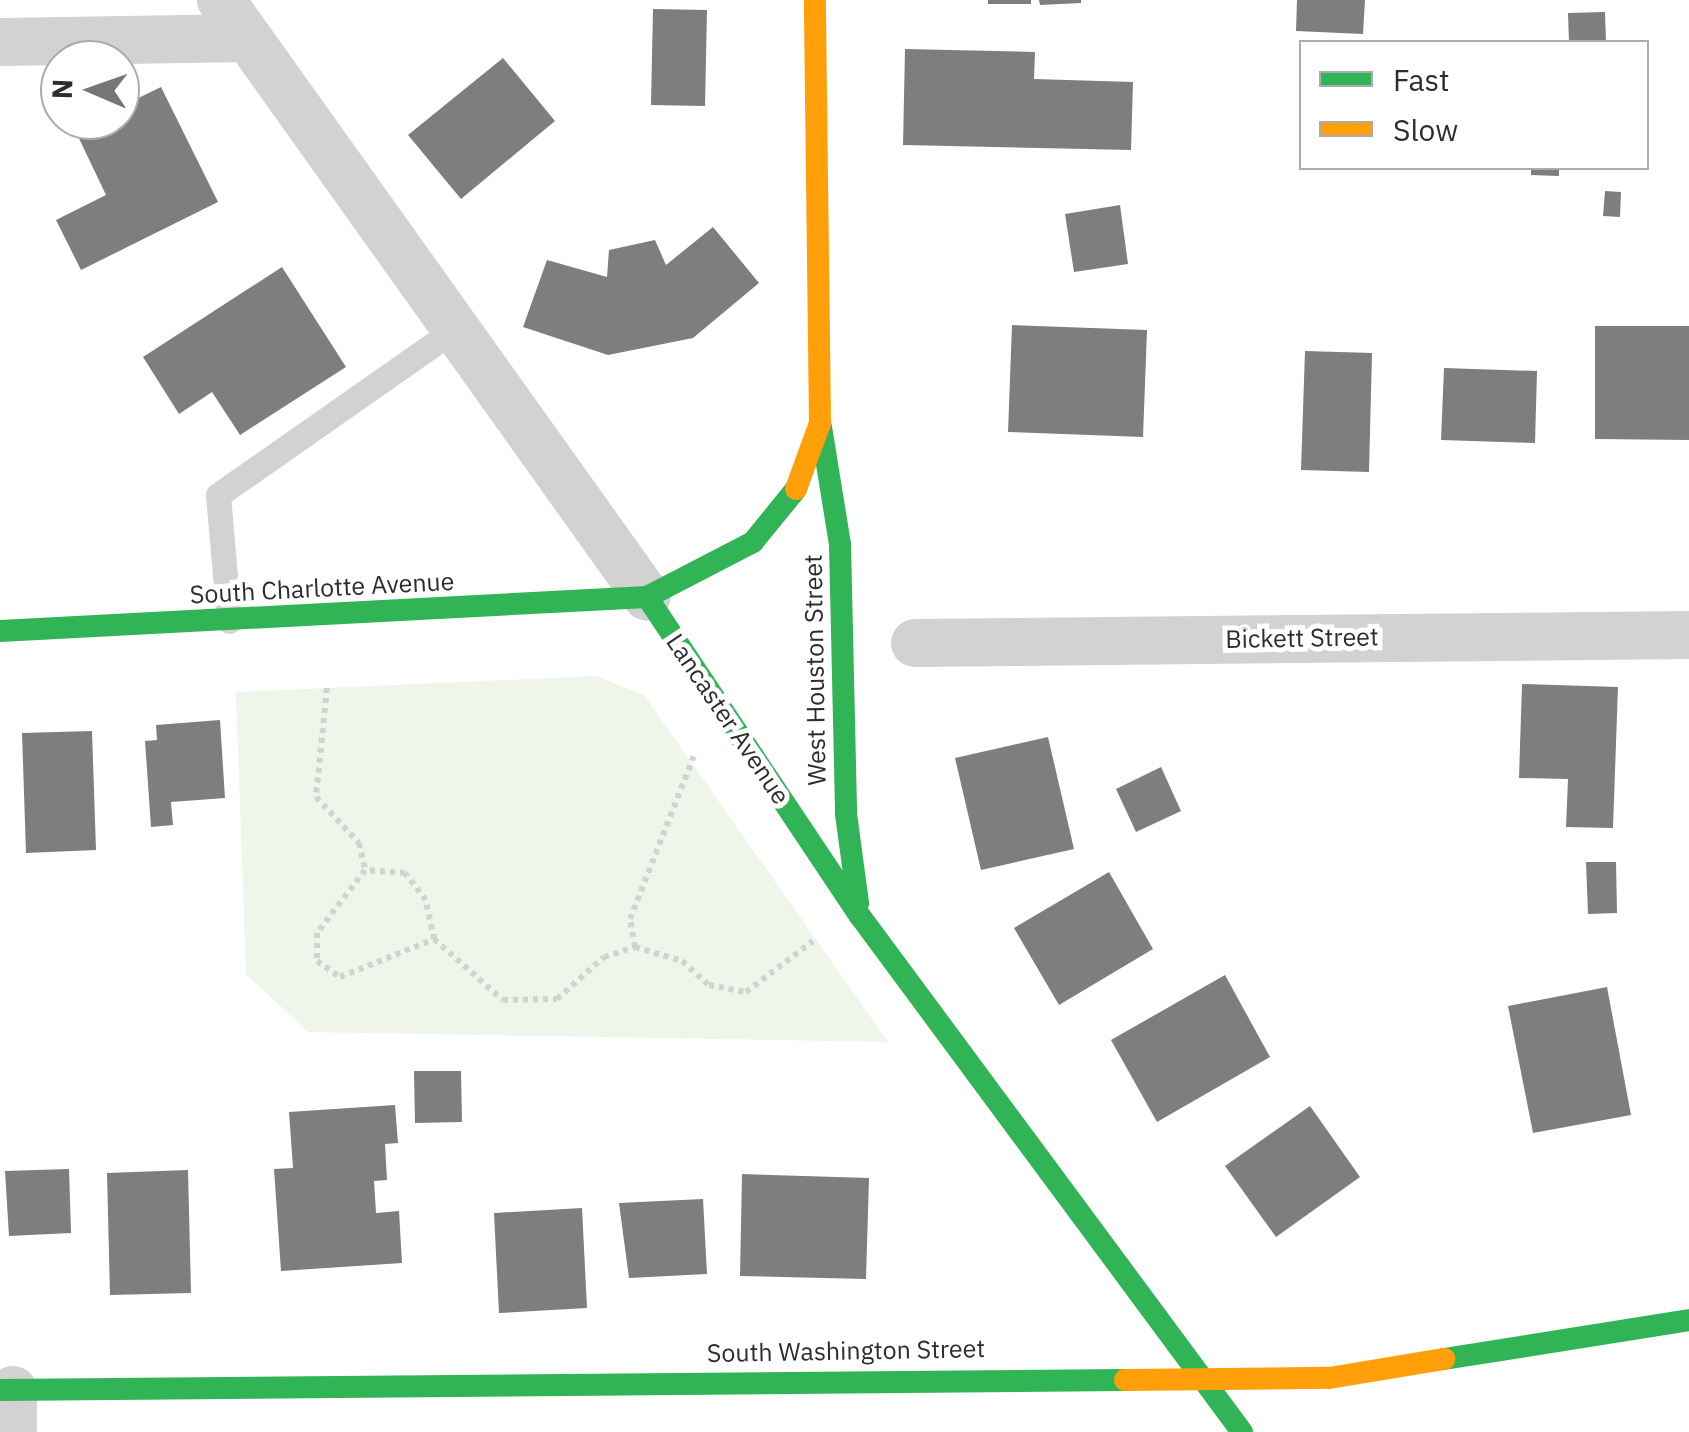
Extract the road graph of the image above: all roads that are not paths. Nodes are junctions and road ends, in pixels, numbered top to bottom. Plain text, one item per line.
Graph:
1 (816, 0) edge
2 (234, 19) edge
3 (0, 42) edge
4 (458, 327) junction
5 (820, 422) junction
6 (647, 598) junction
7 (229, 621) junction
8 (0, 631) edge
9 (1689, 635) edge
10 (915, 642) dead end
11 (860, 916) junction
12 (1689, 1320) edge
13 (1201, 1374) junction
14 (9, 1404) edge
15 (1242, 1432) edge

1 - 5 street, West Houston Street
2 - 3 street
2 - 4 street, Lancaster Avenue
4 - 6 street, Lancaster Avenue
4 - 7 lane
5 - 6 street, West Houston Street
5 - 11 street, West Houston Street
6 - 7 street, South Charlotte Avenue
6 - 11 street, Lancaster Avenue
7 - 8 street, South Charlotte Avenue
9 - 10 street, Bickett Street
11 - 13 street, Lancaster Avenue
12 - 13 street, South Washington Street
13 - 14 street, South Washington Street
13 - 15 street, Lancaster Avenue

